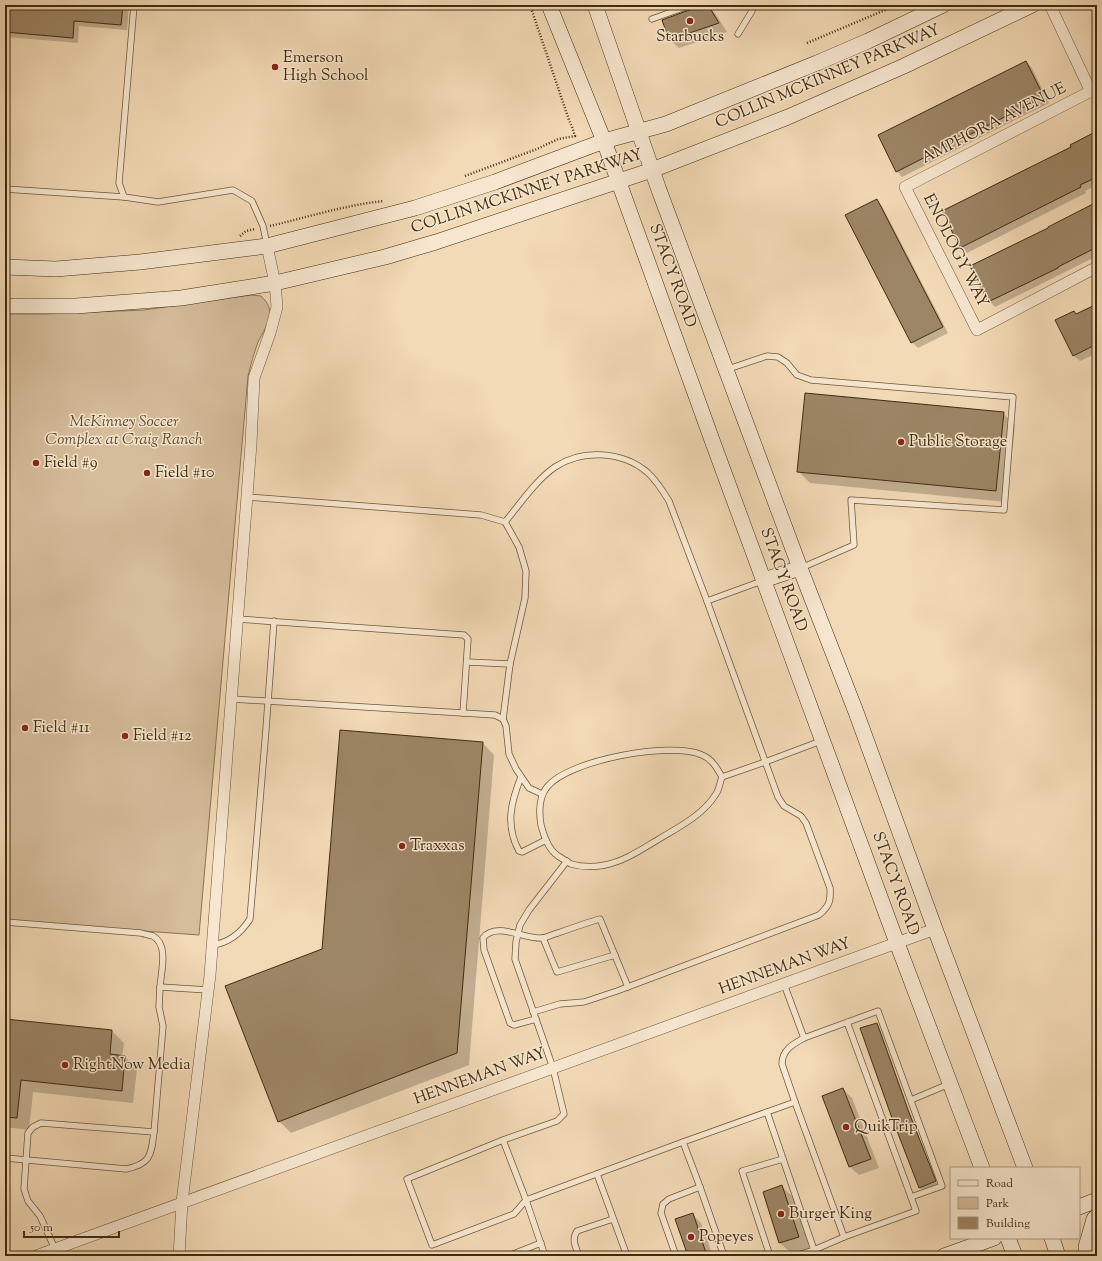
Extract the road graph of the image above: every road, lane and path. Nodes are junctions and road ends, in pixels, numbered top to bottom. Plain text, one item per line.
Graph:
1 (134, 5) edge
2 (530, 5) edge
3 (549, 5) edge
4 (595, 5) edge
5 (691, 5) edge
6 (750, 5) edge
7 (897, 5) edge
8 (942, 5) edge
9 (1032, 5) edge
10 (1050, 5) edge
11 (652, 19) dead end
12 (738, 34) dead end
13 (807, 43) dead end
14 (1094, 90) edge
15 (639, 131) junction
16 (604, 141) junction
17 (652, 170) junction
18 (463, 177) dead end
19 (618, 181) junction
20 (905, 187) joint
21 (5, 189) edge
22 (124, 197) junction
23 (386, 200) dead end
24 (280, 224) dead end
25 (267, 246) junction
26 (1097, 267) edge
27 (5, 268) edge
28 (275, 283) junction
29 (5, 306) edge
30 (726, 370) junction
31 (246, 497) junction
32 (505, 522) junction
33 (800, 568) junction
34 (764, 580) junction
35 (706, 601) junction
36 (238, 619) junction
37 (274, 621) junction
38 (467, 662) junction
39 (510, 664) junction
40 (232, 699) junction
41 (268, 701) junction
42 (463, 713) junction
43 (503, 719) junction
44 (823, 741) junction
45 (765, 762) junction
46 (521, 777) junction
47 (722, 777) junction
48 (542, 794) junction
49 (546, 840) junction
50 (567, 861) junction
51 (5, 922) edge
52 (935, 929) junction
53 (518, 935) junction
54 (543, 938) junction
55 (898, 943) junction
56 (212, 945) junction
57 (615, 955) junction
58 (784, 984) junction
59 (160, 987) junction
60 (628, 987) junction
61 (208, 990) junction
62 (533, 1012) junction
63 (536, 1019) junction
64 (847, 1022) junction
65 (804, 1038) junction
66 (554, 1068) junction
67 (950, 1083) junction
68 (911, 1100) junction
69 (795, 1102) junction
70 (767, 1112) junction
71 (154, 1132) junction
72 (503, 1140) junction
73 (683, 1142) junction
74 (5, 1158) edge
75 (783, 1159) junction
76 (26, 1160) junction
77 (982, 1167) edge
78 (1025, 1167) edge
79 (597, 1174) junction
80 (700, 1188) junction
81 (911, 1197) junction
82 (526, 1200) junction
83 (1097, 1200) edge
84 (182, 1202) junction
85 (1080, 1207) edge
86 (1097, 1216) edge
87 (613, 1219) junction
88 (844, 1237) junction
89 (991, 1239) edge
90 (1008, 1239) edge
91 (1052, 1239) edge
92 (541, 1243) junction
93 (54, 1249) junction
94 (814, 1250) junction
95 (36, 1256) edge
96 (179, 1256) edge
97 (508, 1256) edge
98 (545, 1256) edge
99 (579, 1256) edge
100 (627, 1256) edge
101 (676, 1256) edge
102 (724, 1256) edge
103 (770, 1256) edge
104 (795, 1256) edge
105 (944, 1256) edge
106 (1015, 1256) edge
107 (1058, 1256) edge
108 (1088, 1256) edge

1 - 22 lane
2 - 18 path
3 - 16 main road, STACY ROAD
4 - 15 main road, STACY ROAD
5 - 11 lane
6 - 12 lane
7 - 13 path
8 - 15 main road, COLLIN MCKINNEY PARKWAY
9 - 17 main road, COLLIN MCKINNEY PARKWAY
10 - 14 street
14 - 20 street, AMPHORA AVENUE
15 - 16 main road, COLLIN MCKINNEY PARKWAY
15 - 17 main road, STACY ROAD
16 - 19 main road, STACY ROAD
16 - 25 main road, COLLIN MCKINNEY PARKWAY
17 - 19 main road, COLLIN MCKINNEY PARKWAY
17 - 30 main road, STACY ROAD
19 - 28 main road, COLLIN MCKINNEY PARKWAY
19 - 34 main road, STACY ROAD
20 - 26 street, ENOLOGY WAY
21 - 22 lane
22 - 25 lane
23 - 24 path
25 - 27 main road, COLLIN MCKINNEY PARKWAY
25 - 28 street
28 - 29 main road, COLLIN MCKINNEY PARKWAY
28 - 31 street
30 - 33 main road, STACY ROAD
30 - 33 lane
31 - 32 lane
31 - 36 street
32 - 35 lane
32 - 39 lane
33 - 34 main road
33 - 52 main road, STACY ROAD
34 - 35 lane
34 - 44 main road, STACY ROAD
35 - 45 lane
36 - 37 lane
36 - 40 street
37 - 38 lane
37 - 41 lane
38 - 39 lane
38 - 42 lane
39 - 43 lane
40 - 41 lane
40 - 56 street
41 - 42 lane
41 - 56 lane
42 - 43 lane
43 - 46 lane
44 - 45 lane
44 - 55 main road, STACY ROAD
45 - 47 lane
45 - 60 lane
46 - 48 lane
46 - 49 lane
47 - 48 lane
47 - 50 lane
48 - 49 lane
49 - 50 lane
50 - 53 lane
51 - 59 lane
52 - 55 street, HENNEMAN WAY
52 - 78 main road, STACY ROAD
53 - 54 lane
53 - 62 lane
53 - 63 lane
54 - 57 lane
54 - 57 lane
55 - 58 street, HENNEMAN WAY
55 - 67 main road, STACY ROAD
56 - 61 street
57 - 60 lane
58 - 65 lane
58 - 66 street, HENNEMAN WAY
59 - 61 lane
59 - 71 lane
60 - 62 lane
61 - 84 street
62 - 63 lane
63 - 66 lane
64 - 65 lane
64 - 68 lane
64 - 81 lane
65 - 69 lane
66 - 72 lane
66 - 84 street, HENNEMAN WAY
67 - 68 lane
67 - 77 main road, STACY ROAD
68 - 81 lane
69 - 70 lane
69 - 88 lane
70 - 73 lane
70 - 75 lane
71 - 76 lane
71 - 76 lane
72 - 82 lane
72 - 82 lane
73 - 79 lane
73 - 80 lane
74 - 76 lane
75 - 94 lane
75 - 103 lane
76 - 93 lane
79 - 82 lane
79 - 87 lane
80 - 101 lane
80 - 102 lane
81 - 88 lane
82 - 92 lane
83 - 85 main road
84 - 93 street, HENNEMAN WAY
84 - 96 street
86 - 108 main road
87 - 99 lane
87 - 100 lane
88 - 94 lane
89 - 105 main road
90 - 106 main road
91 - 107 main road
92 - 97 lane
92 - 98 lane
93 - 95 street, HENNEMAN WAY
94 - 104 lane

